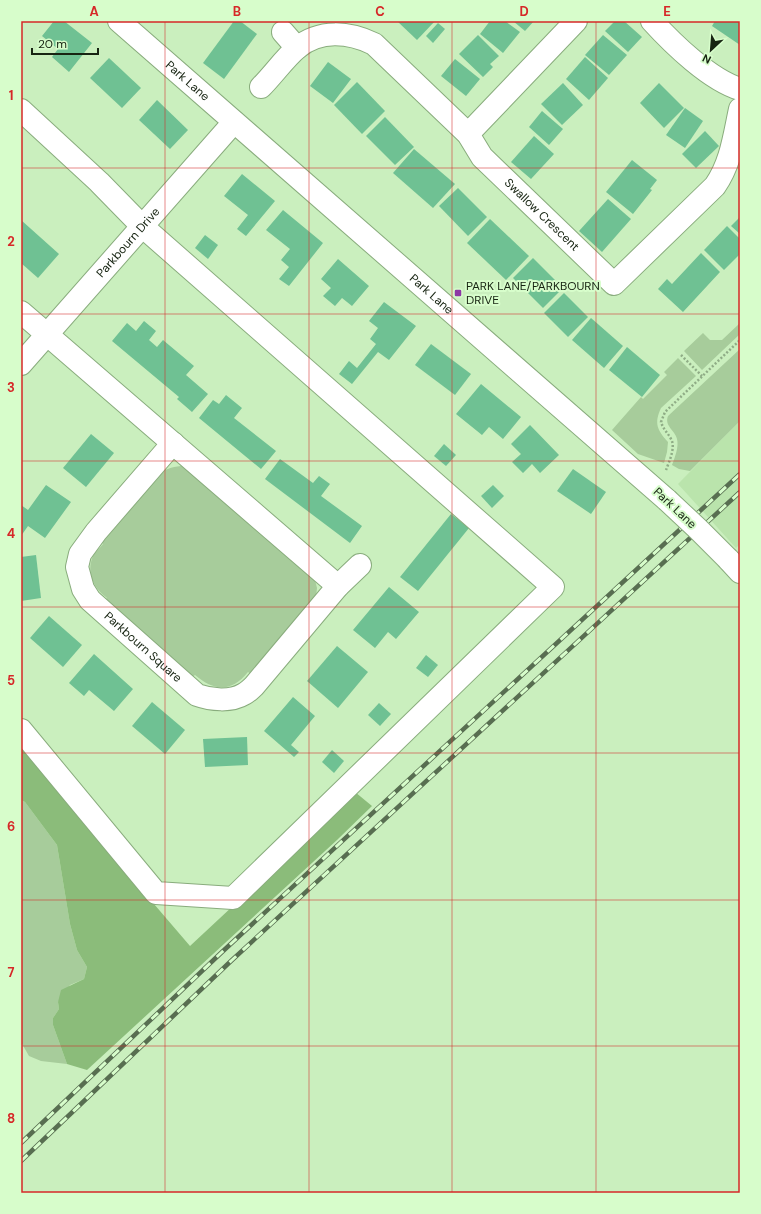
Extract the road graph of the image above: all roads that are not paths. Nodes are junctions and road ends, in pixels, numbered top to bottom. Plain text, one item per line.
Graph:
1 (119, 21) edge
2 (576, 21) edge
3 (652, 21) edge
4 (261, 87) dead end
5 (740, 89) edge
6 (21, 110) edge
7 (740, 110) edge
8 (234, 122) junction
9 (468, 134) junction
10 (142, 226) junction
11 (21, 312) edge
12 (46, 334) junction
13 (21, 364) edge
14 (173, 443) junction
15 (360, 565) dead end
16 (734, 566) edge
17 (338, 586) junction
18 (21, 730) edge

1 - 8 street, Park Lane
2 - 9 street
3 - 5 street
4 - 9 street, Swallow Crescent
6 - 10 street
7 - 9 street, Swallow Crescent
8 - 10 street, Parkbourn Drive
8 - 16 street, Park Lane, bridge
10 - 12 street, Parkbourn Drive
10 - 18 street
11 - 12 street
12 - 13 street, Parkbourn Drive
12 - 14 street
14 - 17 street
14 - 17 street, Parkbourn Square
15 - 17 street, Parkbourn Square

